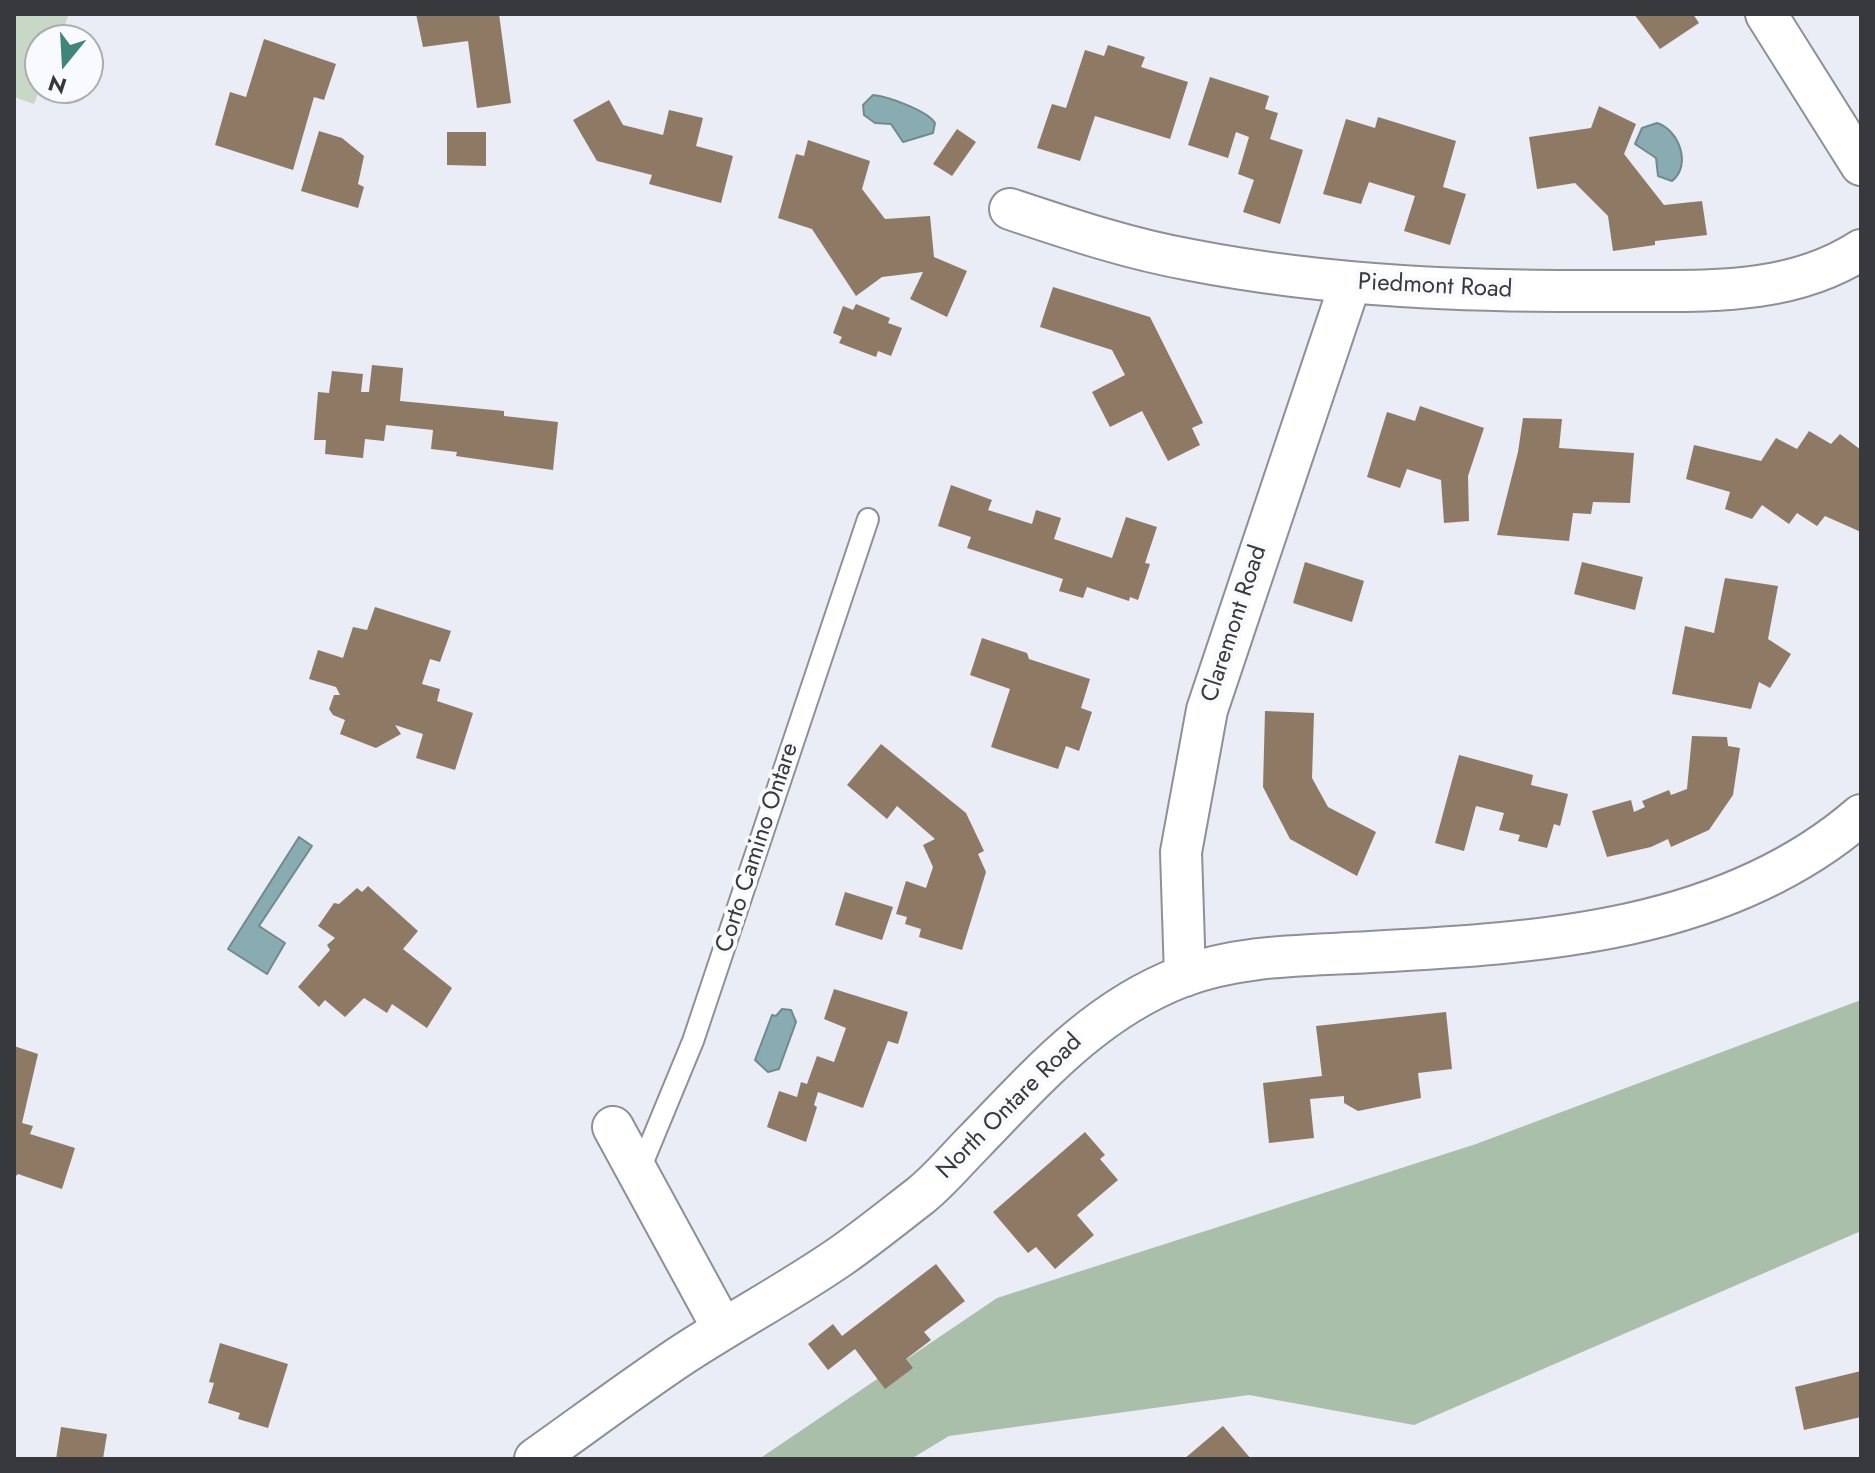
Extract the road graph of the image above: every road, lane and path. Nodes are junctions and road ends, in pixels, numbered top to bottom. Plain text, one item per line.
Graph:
1 (1766, 14) edge
2 (1861, 165) edge
3 (1010, 209) dead end
4 (1861, 250) edge
5 (1350, 284) junction
6 (868, 519) dead end
7 (1861, 815) edge
8 (1185, 976) junction
9 (613, 1127) dead end
10 (638, 1174) junction
11 (723, 1329) junction
12 (535, 1459) edge

1 - 2 street
3 - 5 street, Piedmont Road
4 - 5 street, Piedmont Road
5 - 8 street, Claremont Road
6 - 10 lane, Corto Camino Ontare
7 - 8 street, North Ontare Road
8 - 11 street, North Ontare Road
9 - 10 street
10 - 11 street
11 - 12 street, North Ontare Road

